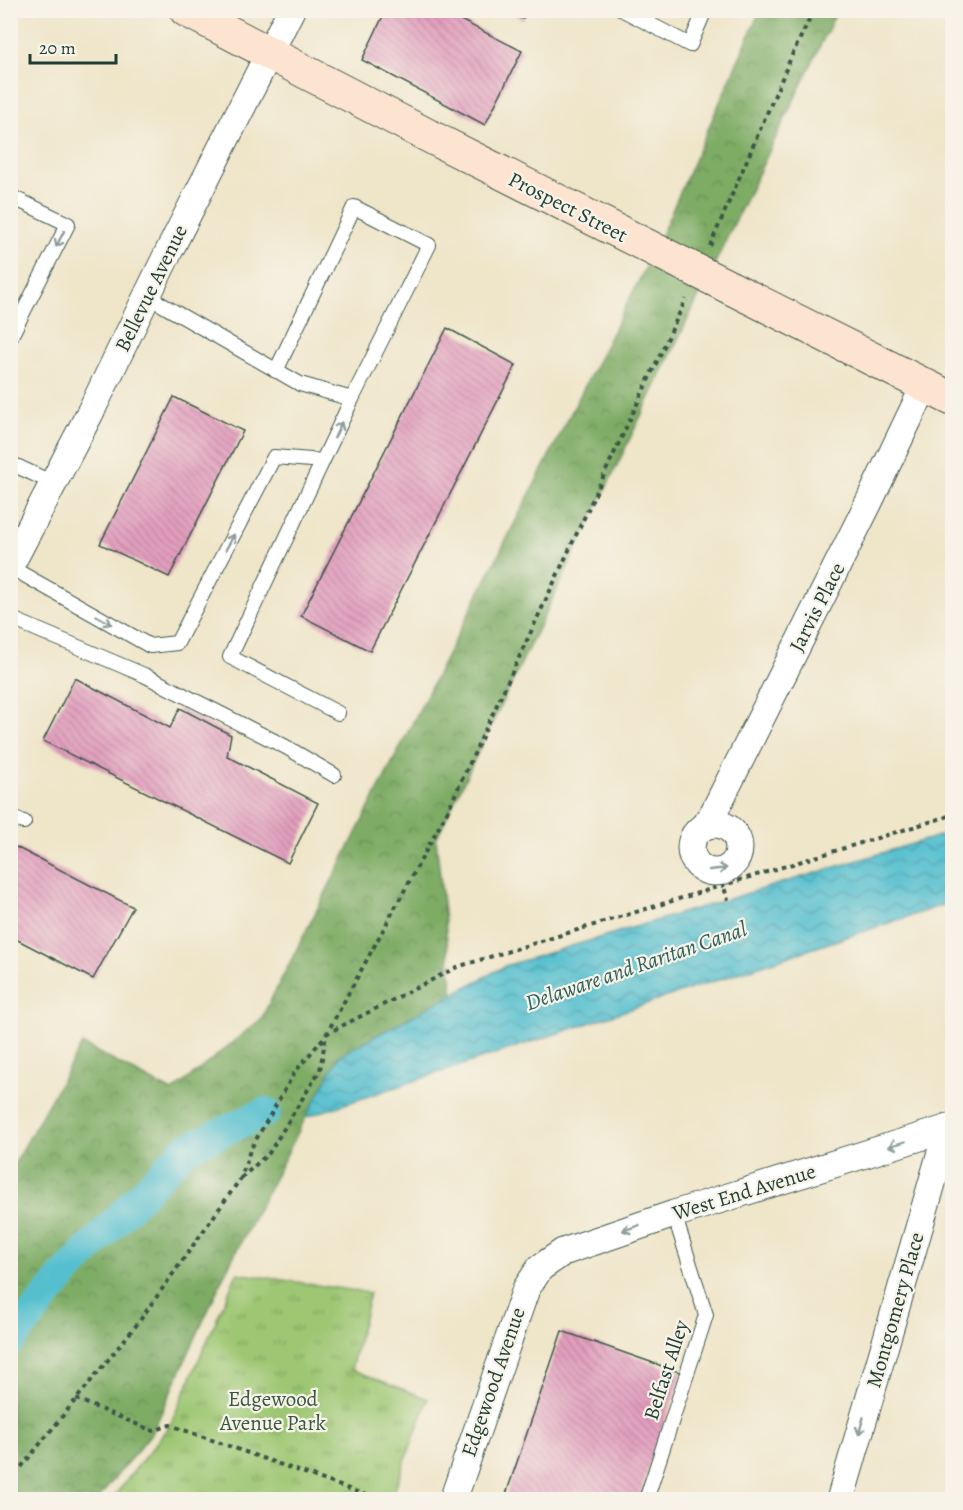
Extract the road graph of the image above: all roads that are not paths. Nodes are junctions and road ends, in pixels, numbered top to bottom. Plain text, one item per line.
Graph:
1 (186, 10) edge
2 (291, 10) edge
3 (623, 10) edge
4 (705, 10) edge
5 (270, 54) junction
6 (10, 196) edge
7 (147, 296) junction
8 (10, 338) edge
9 (276, 371) junction
10 (939, 392) edge
11 (352, 399) junction
12 (323, 461) junction
13 (10, 463) edge
14 (53, 483) junction
15 (10, 566) edge
16 (10, 618) edge
17 (338, 713) dead end
18 (334, 775) dead end
19 (722, 879) road end
20 (950, 1127) edge
21 (674, 1214) junction
22 (540, 1268) joint
23 (841, 1496) edge
24 (453, 1500) edge
25 (653, 1500) edge

1 - 5 street, Prospect Street
2 - 5 street, Bellevue Avenue
3 - 4 lane
5 - 7 street, Bellevue Avenue
5 - 10 street, Prospect Street, bridge
6 -> 8 lane
7 - 9 lane
7 - 14 street, Bellevue Avenue
9 - 11 lane
9 - 11 lane
10 - 19 street, Jarvis Place
12 -> 11 lane
15 -> 12 lane
12 - 17 lane
13 - 14 lane
14 - 15 street, Bellevue Avenue
16 - 18 lane
20 -> 21 street, West End Avenue
20 -> 23 street, Montgomery Place
21 -> 22 street, West End Avenue
21 - 25 lane, Belfast Alley
22 - 24 street, Edgewood Avenue

